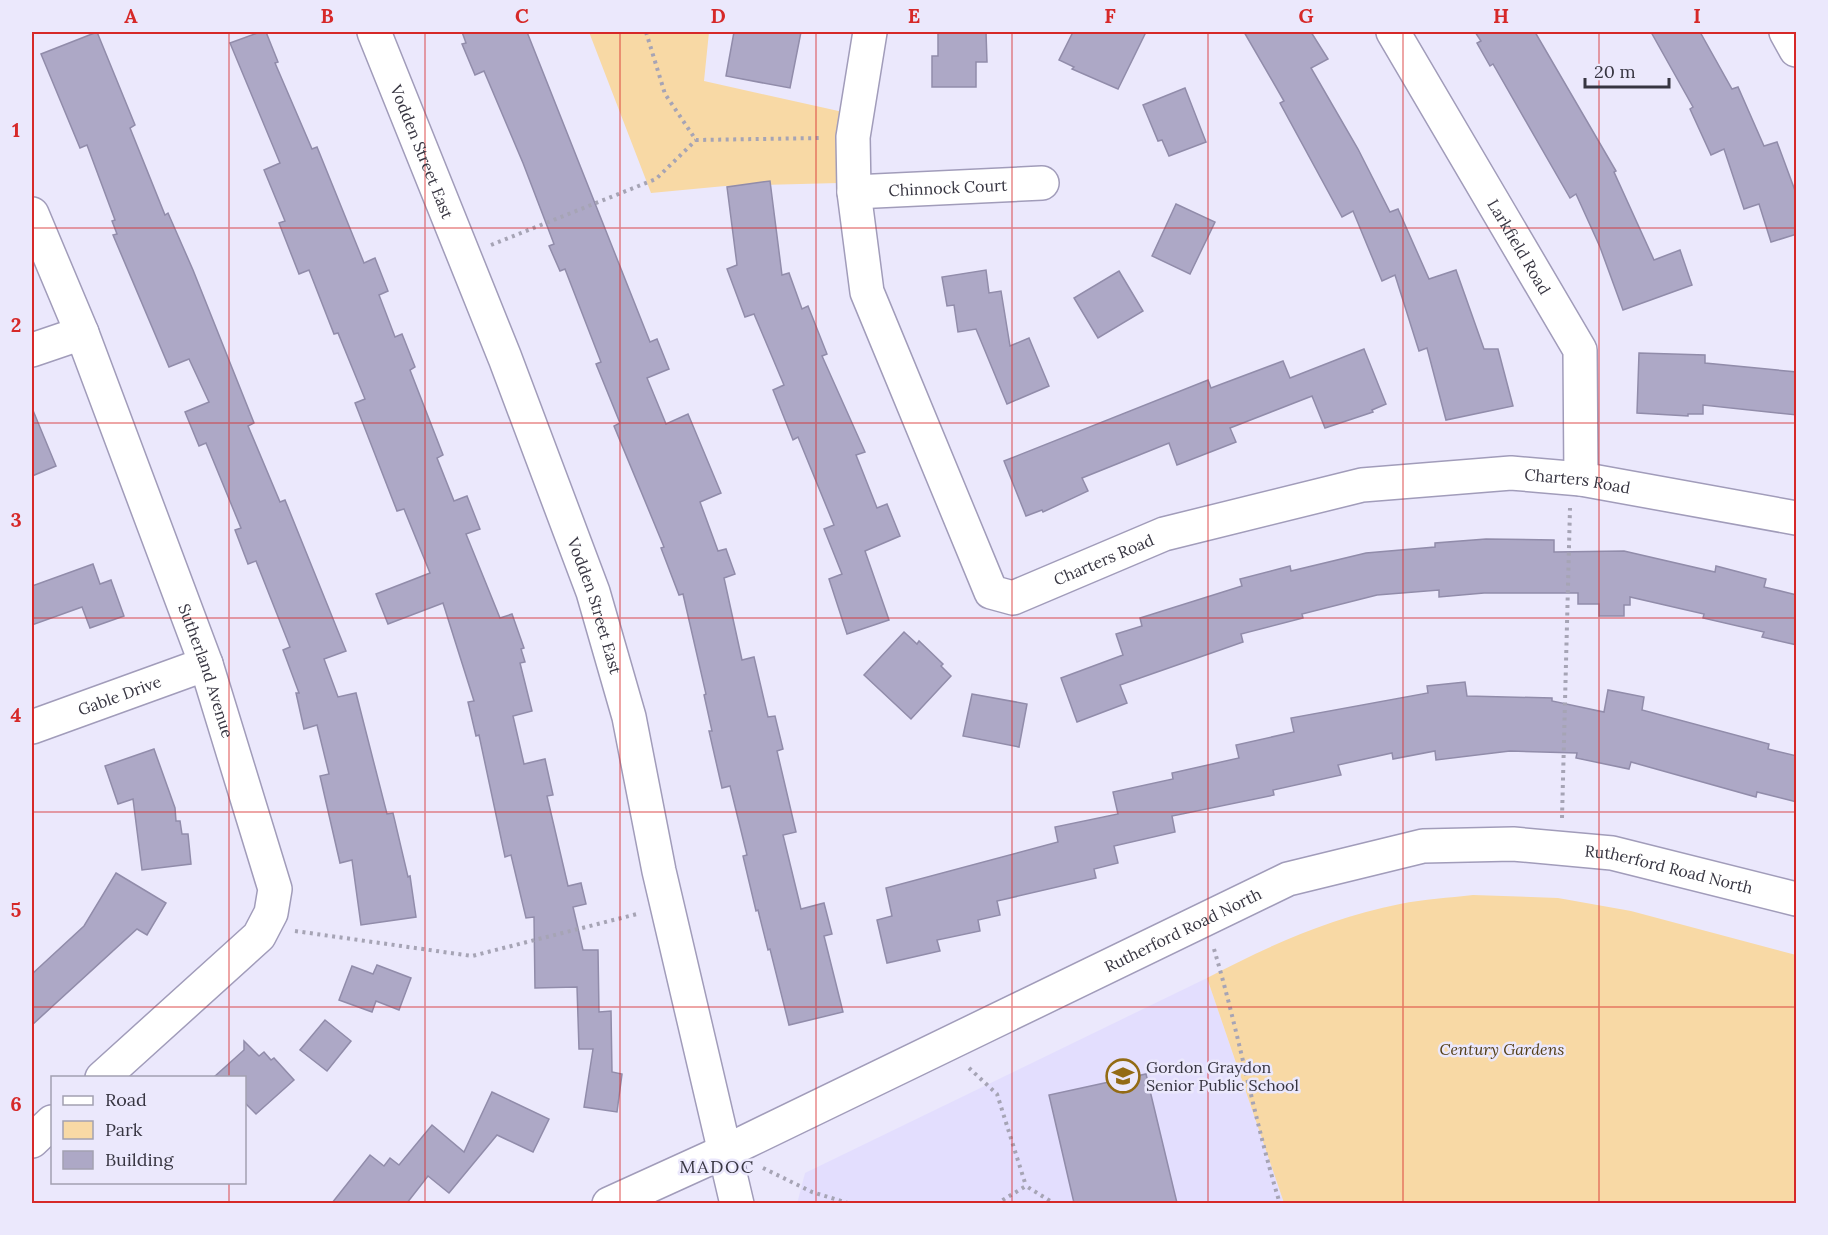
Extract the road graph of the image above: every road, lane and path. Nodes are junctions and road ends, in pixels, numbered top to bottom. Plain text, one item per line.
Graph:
1 (374, 32) edge
2 (646, 32) edge
3 (870, 32) edge
4 (1394, 32) edge
5 (1786, 32) edge
6 (1797, 50) edge
7 (853, 137) junction
8 (696, 140) junction
9 (1042, 183) dead end
10 (854, 192) junction
11 (32, 214) edge
12 (465, 256) junction
13 (82, 333) junction
14 (32, 350) edge
15 (1581, 479) junction
16 (1797, 518) edge
17 (206, 664) junction
18 (32, 727) edge
19 (1562, 849) junction
20 (1797, 899) edge
21 (667, 906) junction
22 (1205, 920) junction
23 (265, 925) junction
24 (945, 1046) junction
25 (103, 1076) edge
26 (51, 1123) edge
27 (32, 1141) edge
28 (725, 1149) junction
29 (1026, 1186) junction
30 (609, 1203) edge
31 (737, 1203) edge
32 (851, 1203) edge
33 (996, 1203) edge
34 (1055, 1203) edge
35 (1280, 1203) edge

1 - 12 street, Vodden Street East
2 - 8 path
3 - 7 street, Charters Road
4 - 15 street, Larkfield Road
5 - 6 street
7 - 8 path
7 - 10 street, Charters Road
8 - 12 path
9 - 10 street, Chinnock Court
10 - 15 street, Charters Road
11 - 13 street, Sutherland Avenue
12 - 21 street, Vodden Street East
13 - 14 street
13 - 17 street, Sutherland Avenue
15 - 16 street, Charters Road
15 - 19 path
17 - 18 street, Gable Drive
17 - 23 street, Sutherland Avenue
19 - 20 street, Rutherford Road North
19 - 22 street, Rutherford Road North
21 - 23 path
21 - 28 street, Vodden Street East
22 - 24 street, Rutherford Road North
22 - 35 path
23 - 25 street, Sutherland Avenue
24 - 28 street, Rutherford Road North
24 - 29 path
26 - 27 street
28 - 30 street, Rutherford Road North
28 - 31 street, Vodden Street East
28 - 32 path
29 - 33 path
29 - 34 path

